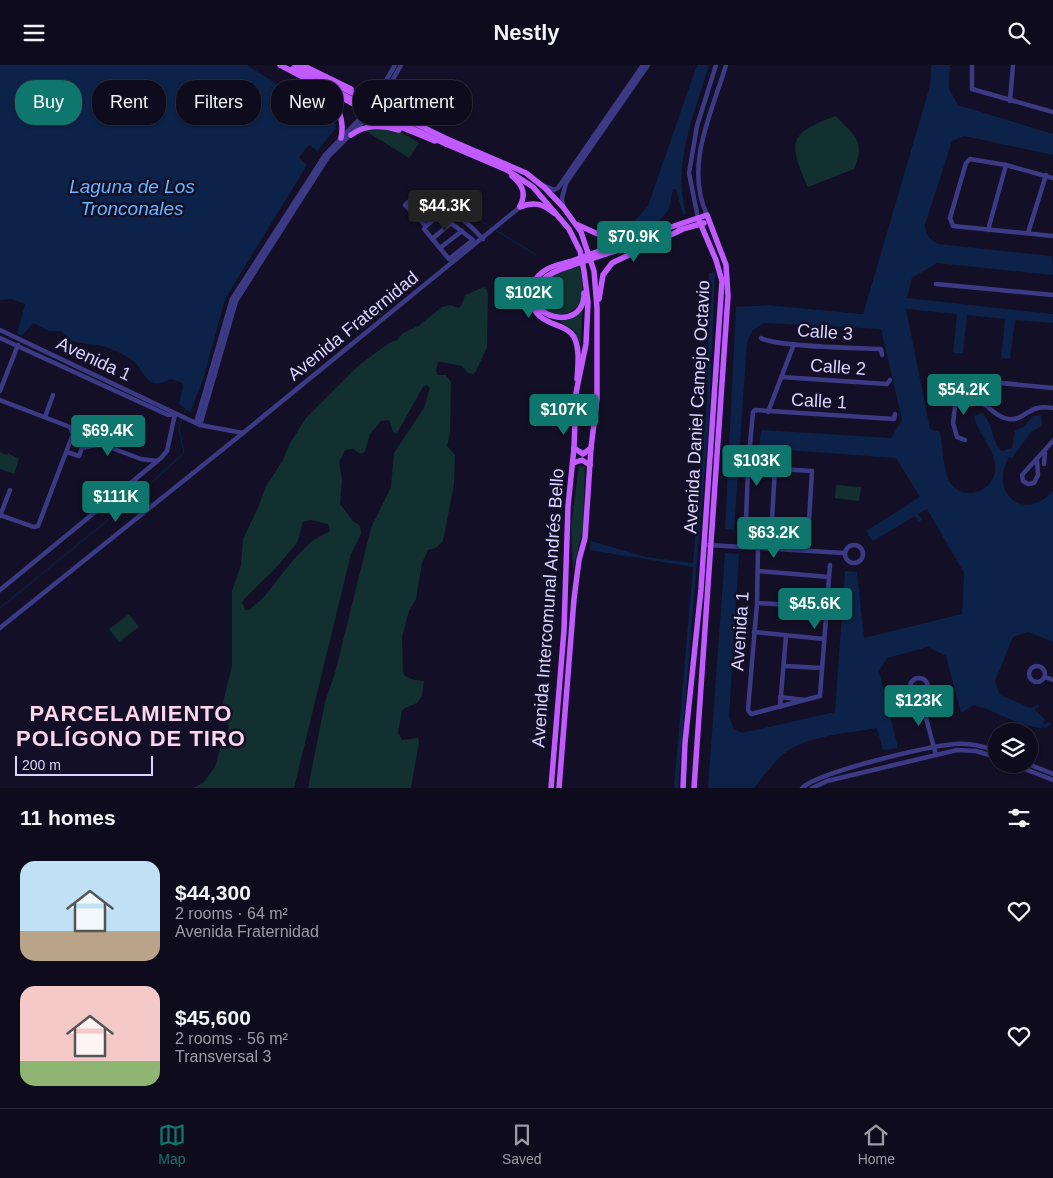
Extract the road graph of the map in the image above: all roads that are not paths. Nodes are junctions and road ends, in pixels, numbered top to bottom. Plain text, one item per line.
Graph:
1 (281, 65) edge
2 (302, 65) edge
3 (395, 65) edge
4 (401, 65) edge
5 (643, 65) edge
6 (648, 65) edge
7 (716, 65) edge
8 (726, 65) edge
9 (972, 65) edge
10 (1013, 65) edge
11 (294, 67) edge
12 (308, 80) edge
13 (388, 80) edge
14 (391, 80) edge
15 (353, 89) edge
16 (1010, 101) junction
17 (1053, 113) edge
18 (343, 120) edge
19 (355, 125) edge
20 (359, 125) edge
21 (396, 125) edge
22 (423, 125) edge
23 (412, 133) junction
24 (351, 135) junction
25 (341, 137) junction
26 (477, 154) junction
27 (1006, 165) junction
28 (506, 171) junction
29 (1046, 175) junction
30 (1053, 177) edge
31 (541, 184) junction
32 (520, 207) junction
33 (563, 207) junction
34 (438, 212) junction
35 (708, 218) junction
36 (699, 221) junction
37 (451, 223) junction
38 (576, 223) junction
39 (426, 226) junction
40 (681, 227) junction
41 (569, 229) junction
42 (988, 229) junction
43 (462, 231) junction
44 (1028, 233) junction
45 (1053, 236) edge
46 (432, 239) junction
47 (483, 239) junction
48 (440, 248) junction
49 (570, 264) junction
50 (583, 266) junction
51 (936, 283) dead end
52 (1053, 295) edge
53 (598, 308) junction
54 (0, 330) edge
55 (0, 338) edge
56 (761, 338) dead end
57 (21, 340) junction
58 (794, 344) junction
59 (18, 346) junction
60 (882, 355) dead end
61 (781, 377) junction
62 (890, 380) dead end
63 (1053, 388) edge
64 (0, 391) edge
65 (576, 393) junction
66 (53, 395) dead end
67 (956, 399) junction
68 (0, 400) edge
69 (1053, 408) edge
70 (768, 411) junction
71 (895, 414) dead end
72 (176, 415) junction
73 (45, 417) junction
74 (195, 423) junction
75 (243, 433) junction
76 (965, 440) dead end
77 (1053, 441) edge
78 (574, 448) junction
79 (591, 448) junction
80 (1046, 451) junction
81 (67, 452) junction
82 (1037, 459) junction
83 (157, 461) junction
84 (573, 463) junction
85 (590, 465) junction
86 (1044, 465) dead end
87 (748, 467) junction
88 (775, 467) junction
89 (10, 491) dead end
90 (0, 515) edge
91 (746, 519) junction
92 (759, 519) junction
93 (772, 520) junction
94 (758, 533) dead end
95 (704, 545) junction
96 (711, 545) junction
97 (745, 547) junction
98 (758, 548) junction
99 (844, 553) junction
100 (830, 565) dead end
101 (758, 571) junction
102 (829, 577) junction
103 (0, 590) edge
104 (757, 603) junction
105 (826, 607) junction
106 (0, 628) edge
107 (754, 633) junction
108 (786, 635) junction
109 (824, 639) junction
110 (784, 666) junction
111 (822, 668) junction
112 (1045, 677) dead end
113 (1053, 680) edge
114 (920, 695) junction
115 (780, 697) junction
116 (808, 700) junction
117 (780, 707) junction
118 (935, 748) junction
119 (988, 749) edge
120 (936, 755) junction
121 (988, 755) edge
122 (889, 759) junction
123 (891, 765) junction
124 (1038, 768) edge
125 (1035, 773) edge
126 (1053, 774) edge
127 (1053, 780) edge
128 (551, 788) edge
129 (559, 788) edge
130 (683, 788) edge
131 (694, 788) edge
132 (802, 788) edge
133 (812, 788) edge

1 - 11 main road, Avenida Intercomunal Andrés Bello
1 - 12 main road
2 - 15 main road
3 - 13 street
4 - 14 street
5 - 31 street
6 - 33 street
7 - 36 street, Avenida Daniel Camejo Octavio
8 - 35 street, Avenida Daniel Camejo Octavio
9 - 16 street
10 - 16 street
11 - 26 main road, Avenida Intercomunal Andrés Bello, bridge
16 - 17 street
18 - 25 main road
19 - 25 street
20 - 24 street
21 - 23 main road
22 - 26 main road
23 - 24 main road
23 - 26 main road
24 - 74 street
25 - 74 street
26 - 28 main road, Avenida Intercomunal Andrés Bello
26 - 31 main road, Avenida Intercomunal Andrés Bello
27 - 29 street
27 - 42 street
27 - 42 street
28 - 32 main road
28 - 41 main road, Avenida Intercomunal Andrés Bello
29 - 30 street
29 - 44 street
31 - 33 main road, Avenida Intercomunal Andrés Bello
32 - 41 main road
32 - 47 street, Avenida Fraternidad
33 - 38 main road, Avenida Intercomunal Andrés Bello
34 - 37 street
34 - 39 street
34 - 39 street
34 - 47 street
35 - 36 main road
35 - 96 main road, Avenida Daniel Camejo Octavio
36 - 40 main road
36 - 95 main road, Avenida Daniel Camejo Octavio
37 - 43 street
37 - 46 street
38 - 40 main road
38 - 53 main road, Avenida Intercomunal Andrés Bello
39 - 46 street
40 - 49 main road, bridge
40 - 53 main road
41 - 50 main road, Avenida Intercomunal Andrés Bello
42 - 44 street
43 - 48 street
43 - 48 street
44 - 45 street
46 - 48 street
47 - 75 street, Avenida Fraternidad
49 - 50 main road
49 - 65 main road
50 - 65 main road, Avenida Intercomunal Andrés Bello
51 - 52 street
53 - 79 main road, Avenida Intercomunal Andrés Bello
54 - 57 street, Avenida 1
55 - 59 street, Avenida 1
56 - 58 street, Calle 3
57 - 59 street
57 - 72 street, Avenida 1
58 - 60 street, Calle 3
58 - 61 street
59 - 64 street
59 - 72 street, Avenida 1
61 - 62 street, Calle 2
61 - 70 street
63 - 67 street
65 - 78 main road, Avenida Intercomunal Andrés Bello
66 - 73 street
67 - 69 street
67 - 76 street
68 - 73 street
70 - 71 street, Calle 1
70 - 87 street, Calle 1
72 - 74 street
72 - 83 street
73 - 81 street
74 - 75 street
75 - 106 street, Avenida Fraternidad
77 - 80 street
78 - 79 main road
78 - 84 main road, Avenida Intercomunal Andrés Bello
79 - 85 main road, Avenida Intercomunal Andrés Bello
80 - 82 street
80 - 86 street
81 - 83 street
81 - 90 street
82 - 82 street
83 - 103 street
84 - 85 main road
84 - 128 main road, Avenida Intercomunal Andrés Bello
85 - 129 main road, Avenida Intercomunal Andrés Bello
87 - 88 street
87 - 91 street
88 - 93 street
88 - 93 street
89 - 90 street
91 - 92 street
91 - 97 street
92 - 93 street
92 - 94 street
95 - 96 street
95 - 130 main road, Avenida Daniel Camejo Octavio
96 - 97 street
96 - 131 main road, Avenida Daniel Camejo Octavio
97 - 98 street
98 - 99 street
98 - 101 street, Avenida 1
99 - 99 street
100 - 102 street
101 - 102 street
101 - 104 street, Avenida 1
102 - 105 street
104 - 105 street
104 - 107 street, Avenida 1
105 - 109 street
107 - 108 street
107 - 117 street, Avenida 1
108 - 109 street
108 - 110 street
109 - 111 street
110 - 111 street
110 - 115 street
111 - 116 street
112 - 113 street
114 - 114 street
114 - 118 street
115 - 116 street
115 - 117 street
116 - 117 street
118 - 119 street
118 - 120 street
118 - 122 street
120 - 121 street
120 - 123 street
122 - 123 street
122 - 132 street
123 - 133 street
124 - 126 street
125 - 127 street

